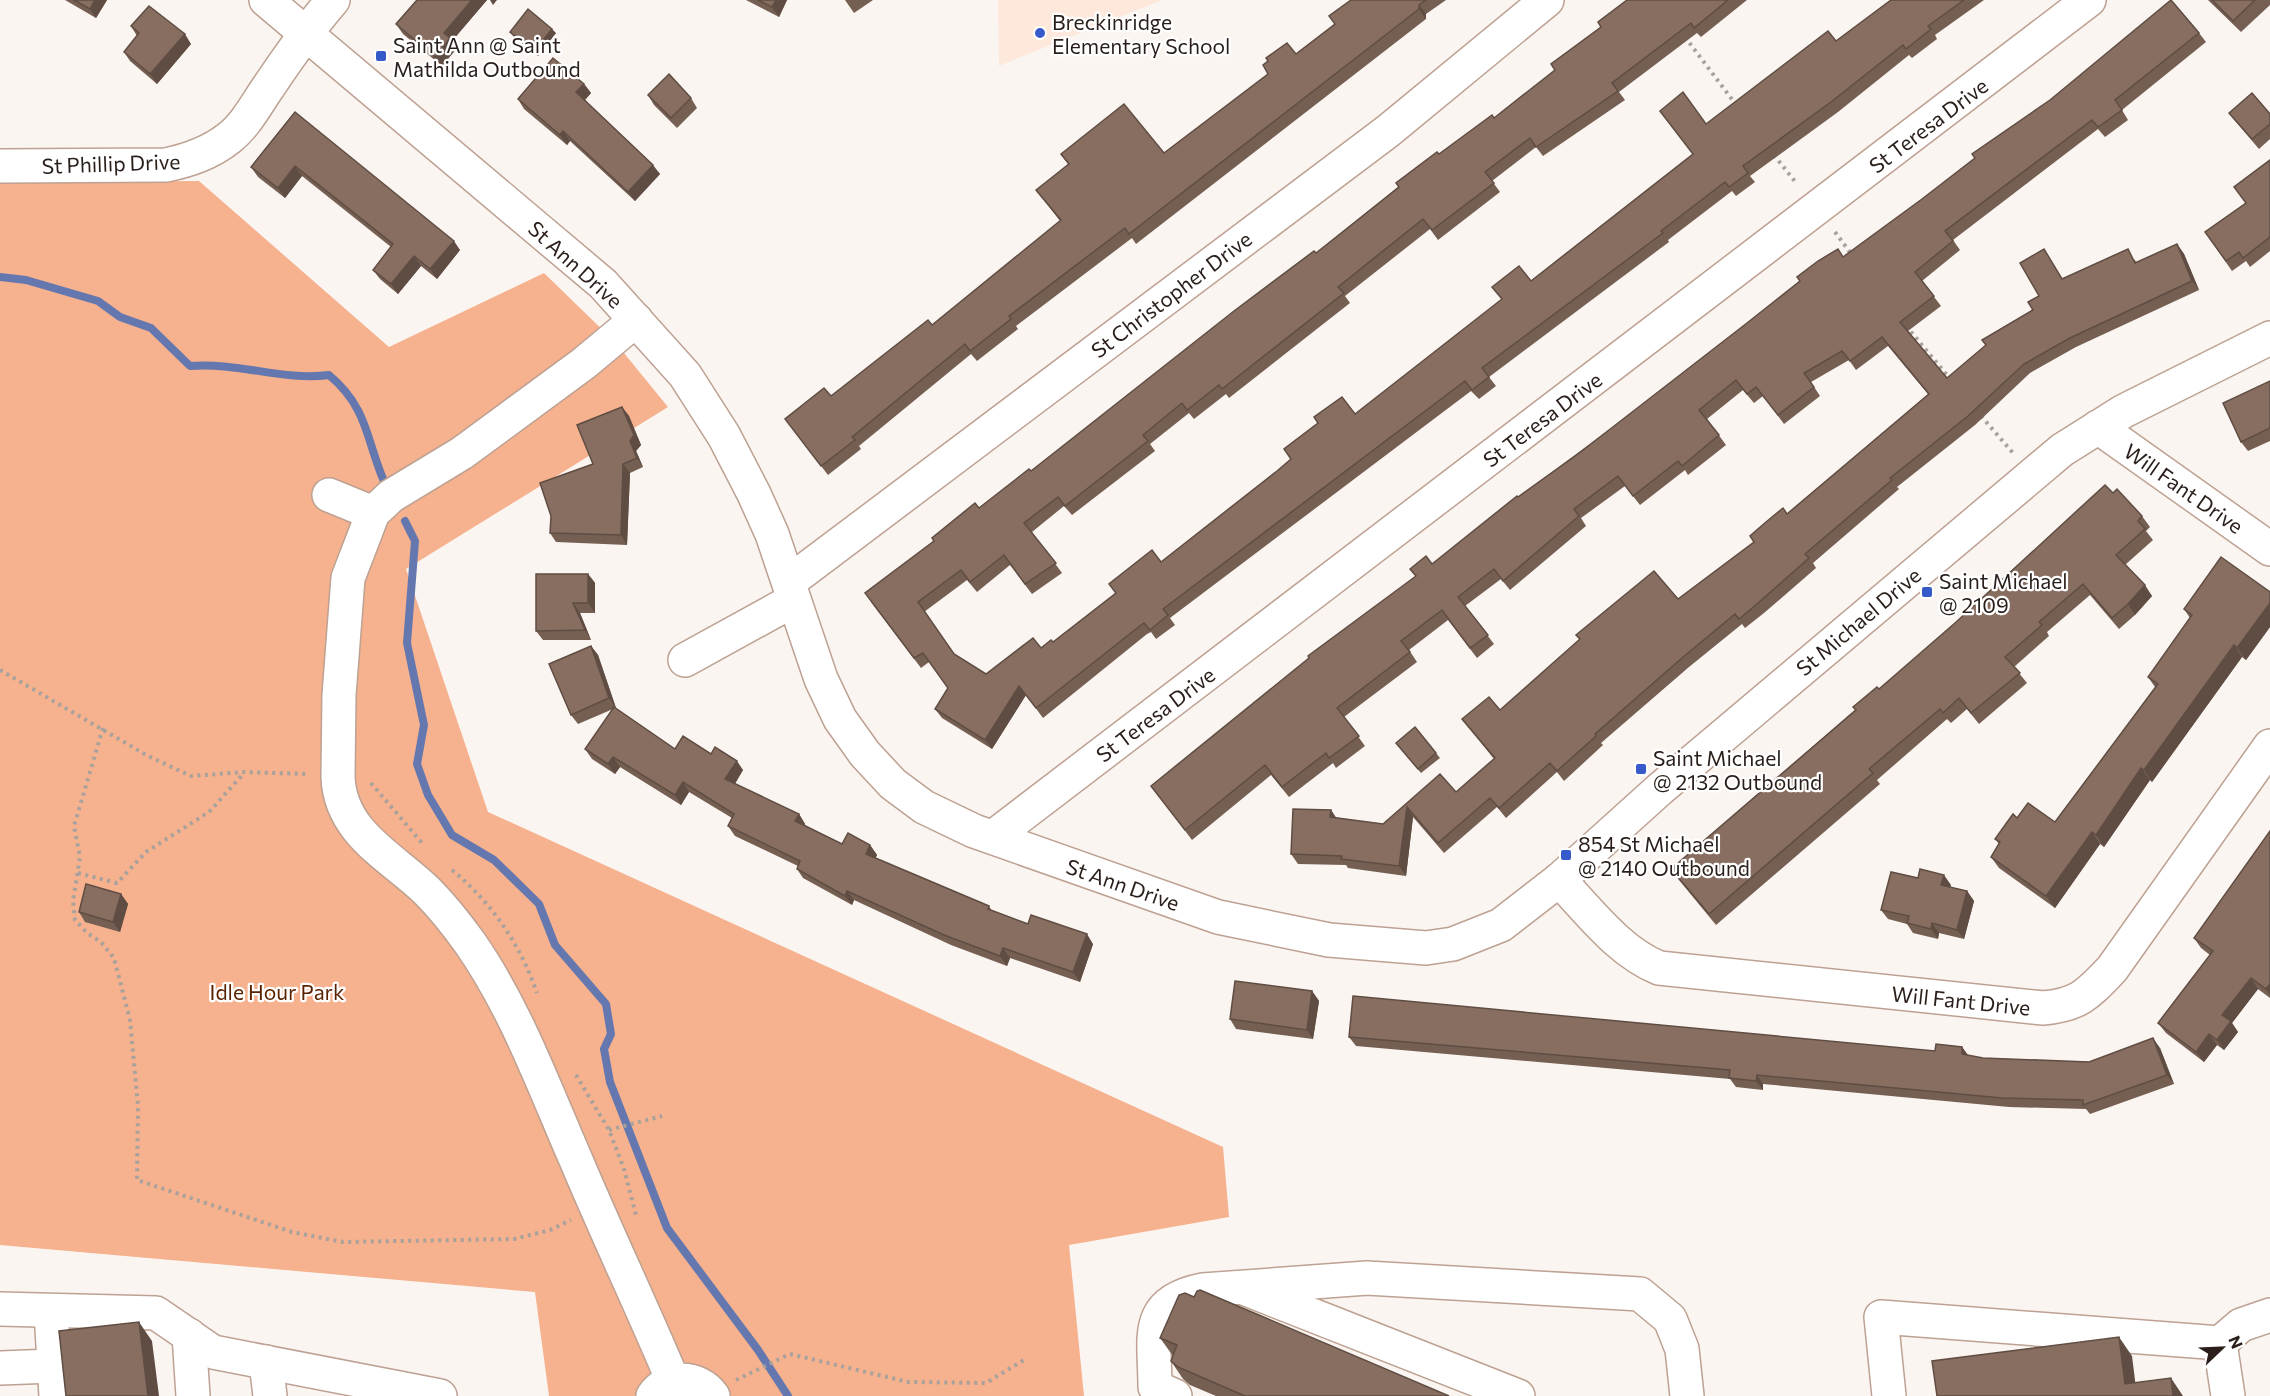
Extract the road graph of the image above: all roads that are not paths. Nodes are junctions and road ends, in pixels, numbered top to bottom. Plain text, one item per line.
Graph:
1 (266, 0) edge
2 (333, 0) edge
3 (1547, 0) edge
4 (2089, 0) edge
5 (306, 32) junction
6 (0, 166) edge
7 (636, 320) junction
8 (2270, 338) edge
9 (2098, 427) junction
10 (329, 495) dead end
11 (373, 513) junction
12 (2270, 549) edge
13 (791, 591) junction
14 (685, 660) dead end
15 (2270, 746) edge
16 (993, 837) junction
17 (1559, 880) junction
18 (1238, 1286) junction
19 (0, 1309) edge
20 (51, 1312) junction
21 (2270, 1315) edge
22 (189, 1335) junction
23 (2220, 1343) junction
24 (266, 1362) junction
25 (0, 1368) edge
26 (54, 1381) edge
27 (354, 1388) edge
28 (663, 1388) edge
29 (193, 1396) edge
30 (270, 1396) edge
31 (435, 1396) edge
32 (713, 1396) edge
33 (1174, 1396) edge
34 (1518, 1396) edge
35 (1687, 1396) edge
36 (1889, 1396) edge
37 (2228, 1396) edge

1 - 5 street, St Ann Drive
2 - 5 street, St Phillip Drive
3 - 13 street, St Christopher Drive
4 - 16 street, St Teresa Drive
5 - 6 street, St Phillip Drive
5 - 7 street, St Ann Drive
7 - 11 street
7 - 13 street, St Ann Drive
8 - 9 street, St Michael Drive
9 - 12 street, Will Fant Drive
9 - 17 street, St Michael Drive
10 - 11 street
11 - 28 street
13 - 14 street
13 - 16 street, St Ann Drive
15 - 17 street, Will Fant Drive
16 - 17 street, St Ann Drive
18 - 33 street
18 - 34 street
18 - 35 street
19 - 20 street
20 - 22 street
20 - 26 street
21 - 23 street
22 - 24 street
22 - 29 street
23 - 36 street
23 - 37 street
24 - 27 street
24 - 30 street
25 - 26 street
27 - 31 street
28 - 32 street

